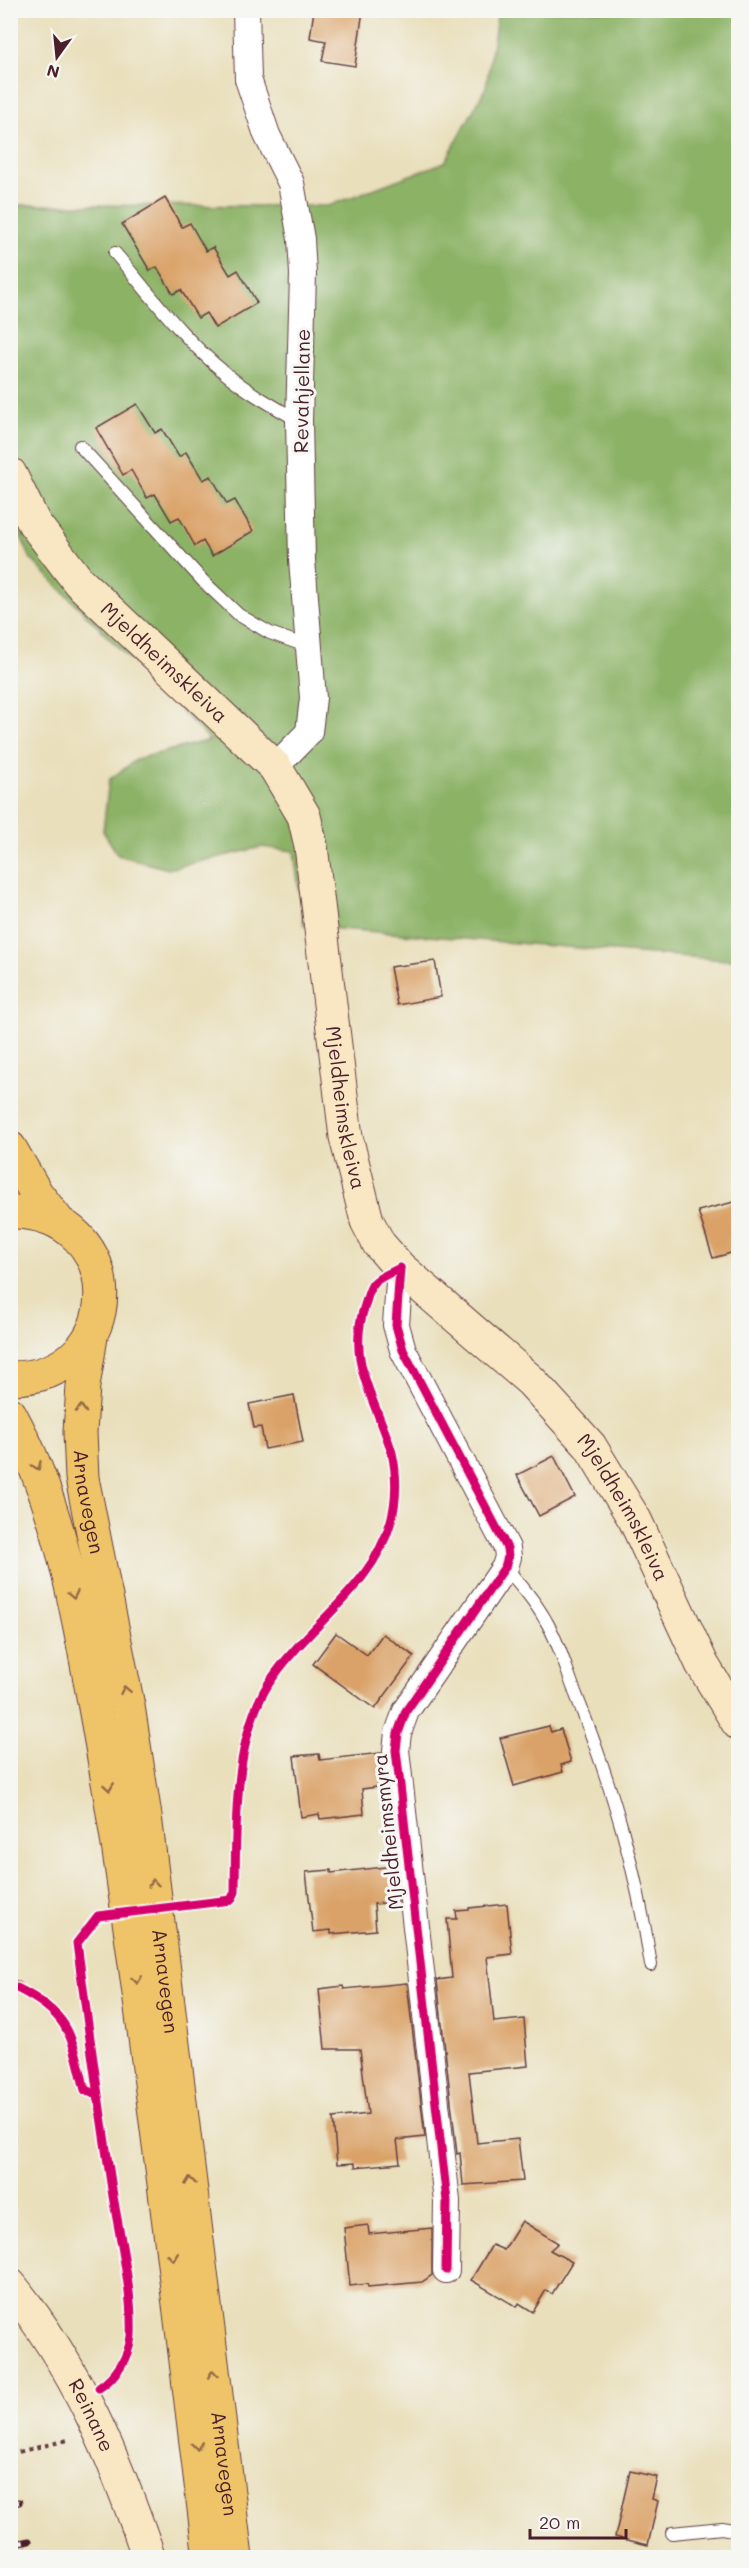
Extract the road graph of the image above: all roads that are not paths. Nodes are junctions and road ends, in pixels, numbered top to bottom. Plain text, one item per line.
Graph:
1 (246, 10) edge
2 (115, 253) dead end
3 (299, 421) junction
4 (80, 446) dead end
5 (10, 474) edge
6 (309, 647) junction
7 (275, 767) junction
8 (10, 1148) edge
9 (10, 1212) edge
10 (57, 1220) junction
11 (400, 1268) junction
12 (92, 1336) junction
13 (10, 1378) edge
14 (10, 1414) edge
15 (505, 1567) junction
16 (738, 1723) edge
17 (651, 1965) dead end
18 (446, 2270) dead end
19 (10, 2285) edge
20 (738, 2531) edge
21 (672, 2533) dead end
22 (149, 2558) edge
23 (210, 2558) edge
24 (236, 2558) edge

1 - 3 street, Revahjellane
2 - 3 lane
3 - 6 street, Revahjellane
4 - 6 lane
5 - 7 main road, Mjeldheimskleiva
6 - 7 street, Revahjellane
7 - 11 main road, Mjeldheimskleiva
8 - 10 main road
9 - 10 main road
10 - 12 main road, Arnavegen
11 - 15 street
11 - 16 main road, Mjeldheimskleiva
12 - 13 main road
24 -> 12 main road, Arnavegen
14 -> 23 main road, Arnavegen
15 - 17 lane
15 - 18 street, Mjeldheimsmyra
19 - 22 main road, Reinane
20 - 21 lane

